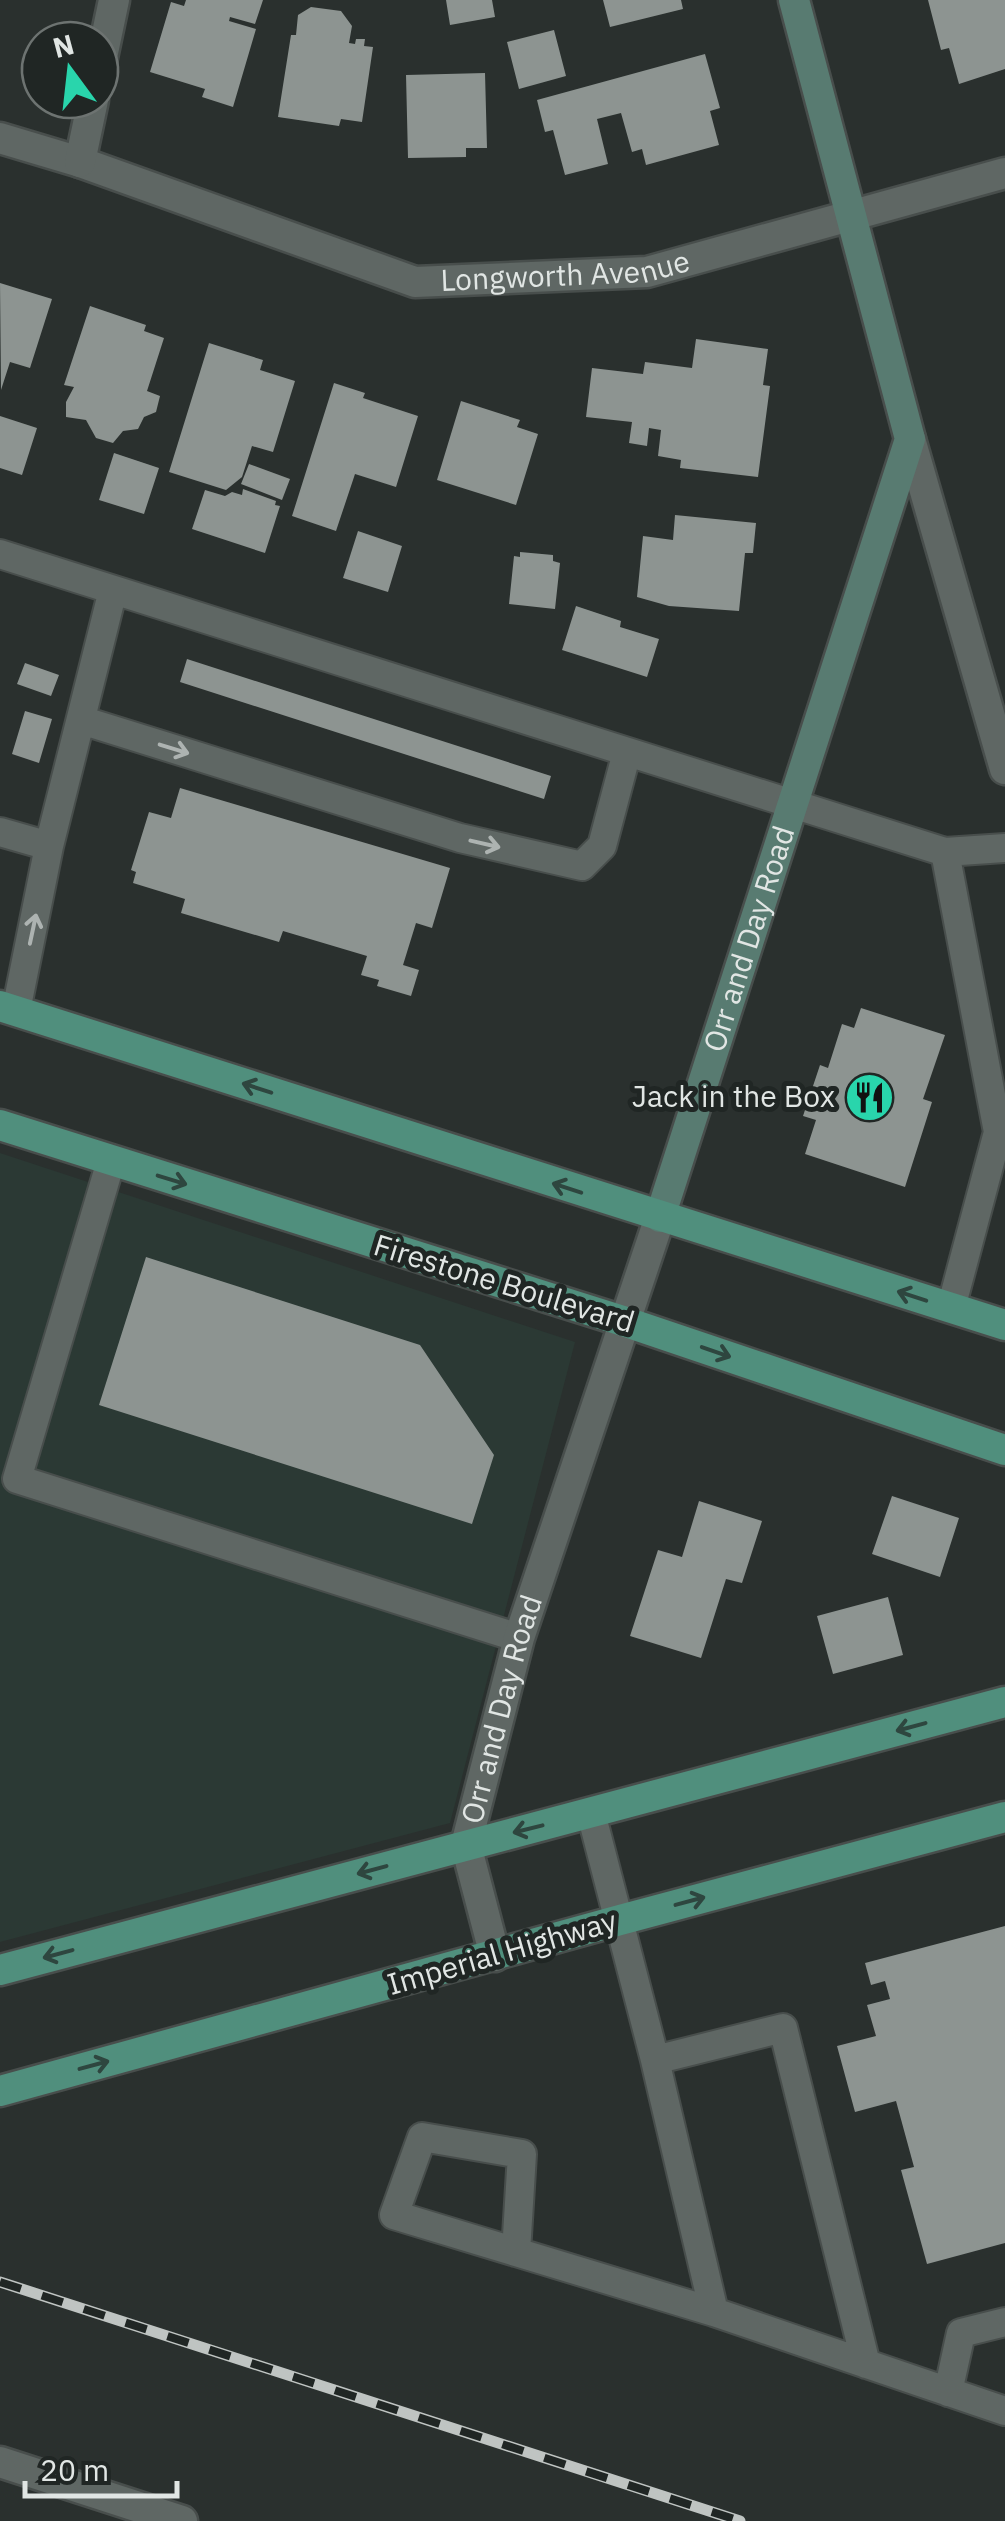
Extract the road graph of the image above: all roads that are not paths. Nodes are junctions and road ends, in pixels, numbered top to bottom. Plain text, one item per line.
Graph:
1 (794, 0) edge
2 (89, 120) edge
3 (0, 138) edge
4 (80, 162) junction
5 (1005, 173) edge
6 (850, 216) junction
7 (910, 439) junction
8 (0, 554) edge
9 (113, 590) junction
10 (81, 720) junction
11 (627, 752) junction
12 (1005, 769) edge
13 (792, 805) junction
14 (0, 832) edge
15 (49, 846) junction
16 (1005, 848) edge
17 (945, 852) junction
18 (8, 1008) edge
19 (0, 1126) edge
20 (111, 1161) junction
21 (660, 1217) junction
22 (951, 1308) junction
23 (624, 1321) junction
24 (1005, 1325) edge
25 (1005, 1450) edge
26 (9, 1477) edge
27 (519, 1638) junction
28 (1005, 1702) edge
29 (591, 1813) junction
30 (1005, 1817) edge
31 (466, 1844) junction
32 (620, 1920) junction
33 (496, 1956) junction
34 (0, 1970) edge
35 (655, 2060) junction
36 (0, 2091) edge
37 (516, 2252) junction
38 (714, 2312) junction
39 (1005, 2322) edge
40 (866, 2364) junction
41 (948, 2392) junction
42 (1005, 2411) edge
43 (0, 2462) edge
44 (182, 2521) edge

1 - 6 street
2 - 4 street
3 - 4 street, Longworth Avenue
4 - 6 street, Longworth Avenue
5 - 6 street, Longworth Avenue
6 - 7 street
7 - 12 street
7 - 13 street, Orr and Day Road
8 - 9 lane
9 - 10 lane
9 - 11 lane
10 -> 11 lane
10 - 15 lane
11 - 13 lane
13 - 17 lane
13 - 21 street, Orr and Day Road
14 - 15 lane
18 -> 15 lane
16 - 17 lane
17 - 22 lane
21 -> 18 main road
19 - 20 main road, Firestone Boulevard
20 -> 23 main road, Firestone Boulevard
20 - 26 lane
22 -> 21 main road
21 - 23 street, Orr and Day Road
22 - 24 main road
23 -> 25 main road, Firestone Boulevard
23 - 27 street, Orr and Day Road
26 - 27 lane
27 - 31 street, Orr and Day Road
28 -> 29 main road
29 -> 31 main road
29 - 32 lane
32 -> 30 main road, Imperial Highway
31 - 33 street, Orr and Day Road
31 -> 34 main road
32 - 33 main road, Imperial Highway
32 - 35 lane
36 -> 33 main road, Imperial Highway
35 - 38 lane
35 - 40 lane
37 - 37 lane
37 - 38 lane
38 - 40 lane
39 - 41 lane
40 - 41 lane
41 - 42 lane
43 - 44 street

